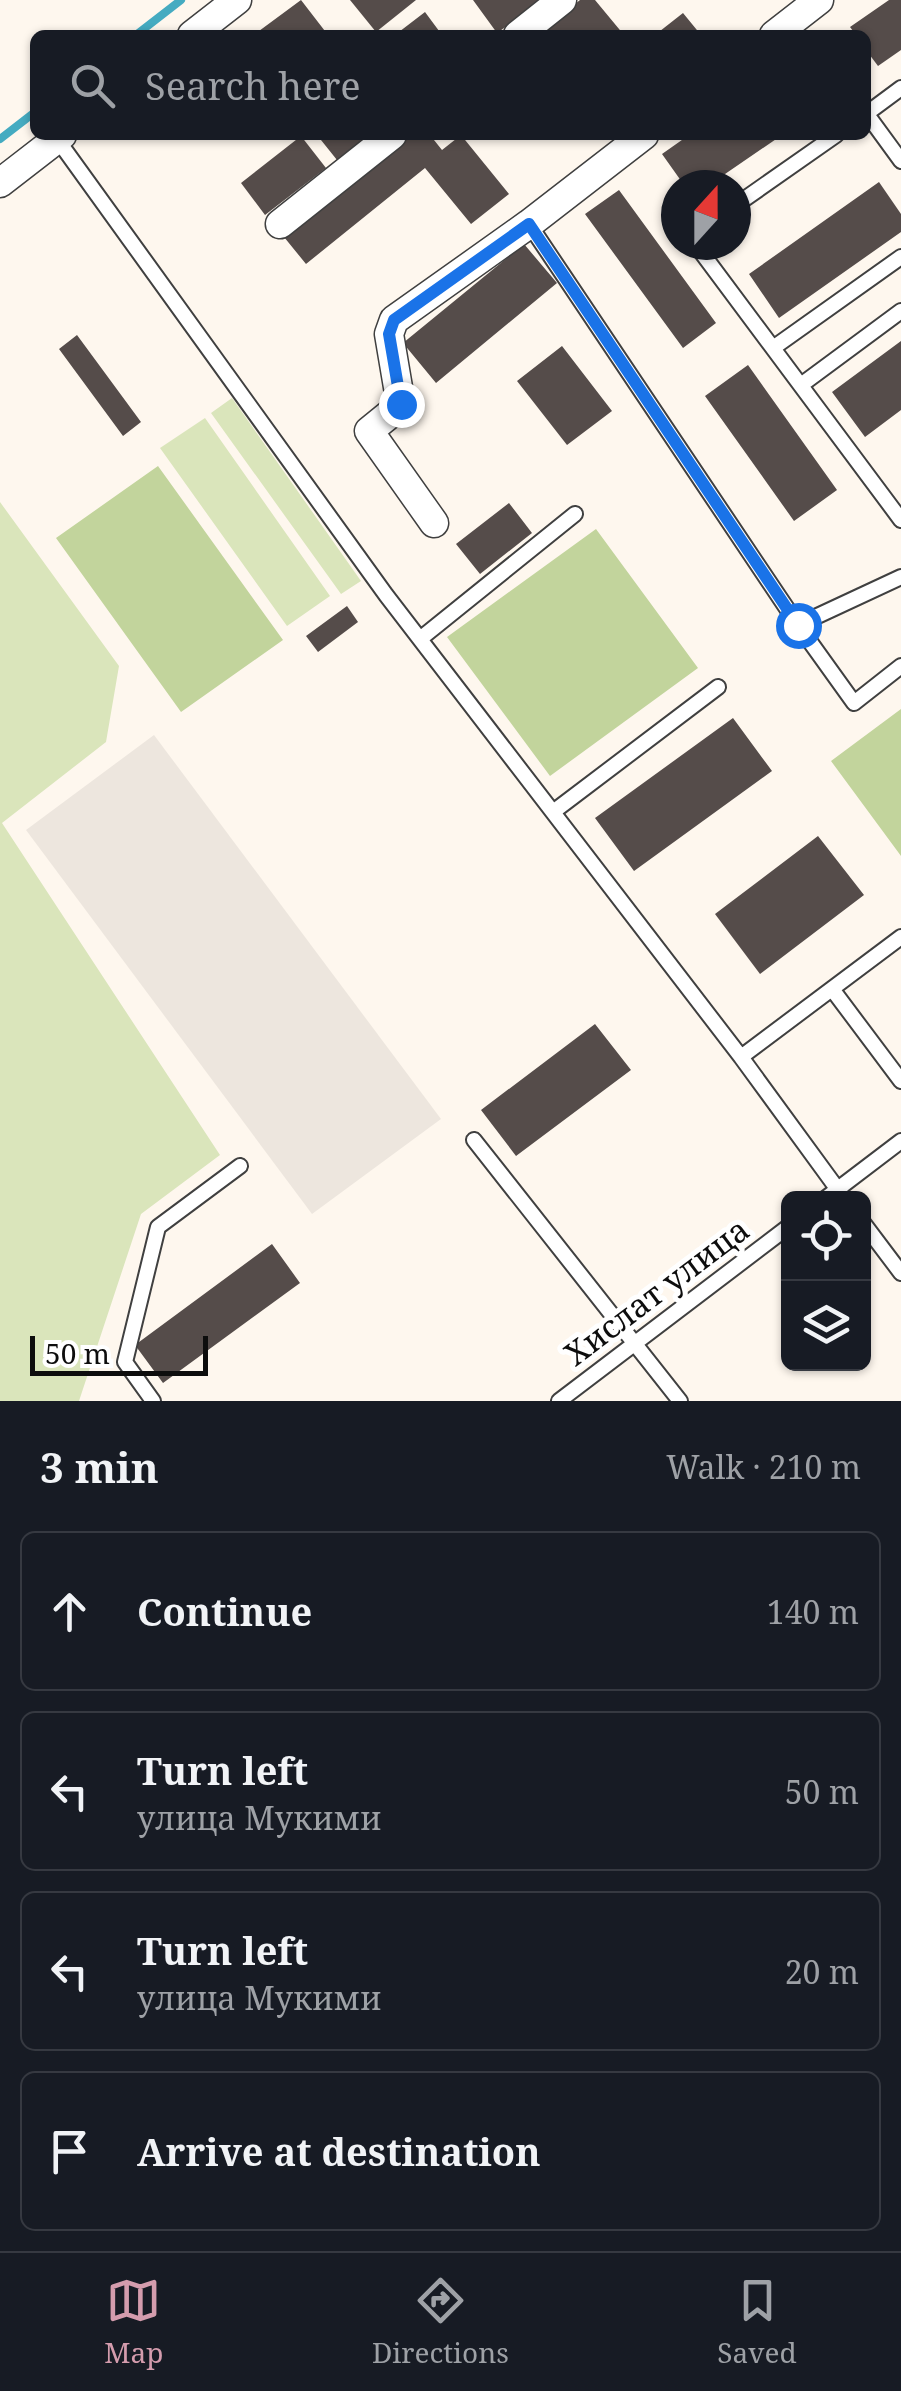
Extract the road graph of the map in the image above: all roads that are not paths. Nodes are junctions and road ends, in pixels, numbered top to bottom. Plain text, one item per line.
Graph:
1 (237, 0) edge
2 (562, 0) edge
3 (807, 14) edge
4 (198, 30) edge
5 (524, 30) edge
6 (782, 30) edge
7 (901, 88) edge
8 (871, 109) edge
9 (871, 120) edge
10 (55, 140) edge
11 (61, 140) edge
12 (386, 140) edge
13 (638, 140) edge
14 (829, 140) edge
15 (901, 161) edge
16 (0, 183) edge
17 (751, 194) edge
18 (280, 224) dead end
19 (529, 224) junction
20 (901, 257) edge
21 (707, 260) edge
22 (901, 311) edge
23 (774, 348) junction
24 (801, 385) junction
25 (575, 514) dead end
26 (901, 520) edge
27 (434, 523) dead end
28 (901, 577) edge
29 (798, 625) junction
30 (420, 640) junction
31 (901, 666) edge
32 (718, 687) dead end
33 (553, 812) junction
34 (901, 937) edge
35 (832, 988) junction
36 (741, 1057) junction
37 (901, 1080) edge
38 (474, 1140) dead end
39 (901, 1141) edge
40 (240, 1166) dead end
41 (833, 1191) edge
42 (842, 1191) edge
43 (781, 1232) edge
44 (871, 1233) edge
45 (901, 1274) edge
46 (633, 1343) junction
47 (154, 1401) edge
48 (559, 1401) edge
49 (680, 1401) edge

1 - 4 street
2 - 5 street
3 - 6 street
7 - 8 lane
9 - 15 lane
10 - 16 street
11 - 30 lane
12 - 18 street
13 - 19 street
14 - 17 lane
19 - 27 street
19 - 29 lane
20 - 23 lane
21 - 23 lane
22 - 24 lane
23 - 24 lane
24 - 26 lane
25 - 30 lane
28 - 29 lane
29 - 31 lane
30 - 33 lane
32 - 33 lane
33 - 36 lane
34 - 35 lane
35 - 36 lane
35 - 37 lane
36 - 41 lane
38 - 46 lane
39 - 42 lane
40 - 47 lane
43 - 46 lane, Хислат улица
44 - 45 lane
46 - 48 lane, Хислат улица
46 - 49 lane

